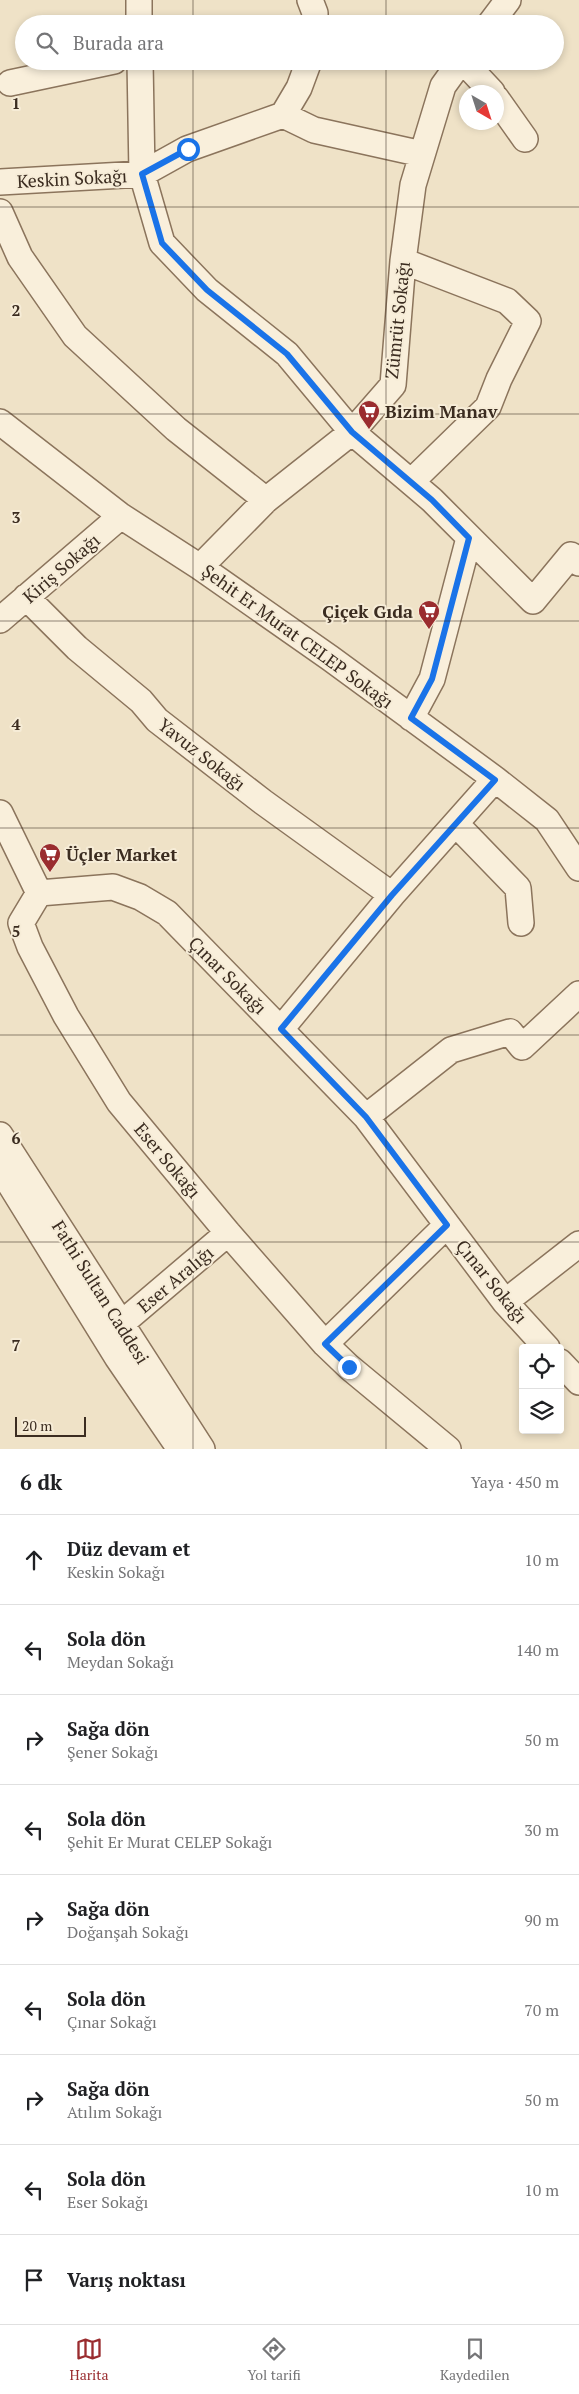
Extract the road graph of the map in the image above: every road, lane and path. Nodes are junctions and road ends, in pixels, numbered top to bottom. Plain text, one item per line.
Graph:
1 (139, 0) edge
2 (310, 0) edge
3 (508, 0) edge
4 (139, 15) edge
5 (315, 15) edge
6 (497, 15) edge
7 (71, 70) edge
8 (140, 70) edge
9 (306, 70) edge
10 (455, 70) edge
11 (471, 70) edge
12 (10, 83) dead end
13 (485, 85) edge
14 (504, 109) edge
15 (282, 115) junction
16 (525, 139) dead end
17 (422, 154) junction
18 (142, 174) junction
19 (0, 182) edge
20 (0, 212) edge
21 (403, 261) junction
22 (0, 422) edge
23 (352, 432) junction
24 (411, 482) junction
25 (266, 500) junction
26 (121, 516) junction
27 (469, 538) junction
28 (579, 563) edge
29 (200, 566) junction
30 (26, 597) junction
31 (0, 620) edge
32 (411, 718) junction
33 (495, 780) junction
34 (0, 814) edge
35 (456, 824) junction
36 (579, 868) edge
37 (39, 893) junction
38 (392, 895) junction
39 (521, 923) dead end
40 (579, 994) edge
41 (281, 1029) junction
42 (366, 1117) junction
43 (0, 1135) edge
44 (0, 1168) edge
45 (447, 1225) junction
46 (228, 1233) junction
47 (579, 1244) edge
48 (505, 1302) junction
49 (121, 1324) junction
50 (325, 1344) junction
51 (544, 1344) edge
52 (564, 1366) edge
53 (579, 1382) edge
54 (180, 1449) edge
55 (202, 1449) edge
56 (448, 1449) edge

1 - 4 street
2 - 5 street
3 - 6 street
7 - 12 street
8 - 18 street
9 - 15 street
10 - 17 street, Zümrüt Sokağı
11 - 13 street
14 - 16 street
15 - 17 street
15 - 18 street, Keskin Sokağı
17 - 21 street, Zümrüt Sokağı
18 - 19 street, Keskin Sokağı
18 - 23 street
20 - 25 street
21 - 23 street, Zümrüt Sokağı
21 - 24 street
22 - 26 street, Şehit Er Murat CELEP Sokağı
23 - 24 street
23 - 25 street, Zümrüt Sokağı
24 - 27 street
25 - 29 street, Zümrüt Sokağı
26 - 29 street, Şehit Er Murat CELEP Sokağı
26 - 30 street, Kiriş Sokağı
27 - 28 street
27 - 32 street
29 - 32 street, Şehit Er Murat CELEP Sokağı
30 - 31 street, Kiriş Sokağı
30 - 38 street, Yavuz Sokağı
32 - 33 street, Şehit Er Murat CELEP Sokağı
33 - 35 street
33 - 36 street, Şehit Er Murat CELEP Sokağı
34 - 37 street
35 - 38 street
35 - 39 street
37 - 41 street, Çınar Sokağı
37 - 46 street, Eser Sokağı
38 - 41 street
40 - 42 street
41 - 42 street, Çınar Sokağı
42 - 45 street, Çınar Sokağı
43 - 49 street, Fathi Sultan Caddesi
44 - 54 street
45 - 48 street, Çınar Sokağı
45 - 50 street
46 - 49 street, Eser Aralığı
46 - 50 street, Eser Sokağı
47 - 48 street
48 - 51 street, Çınar Sokağı
49 - 55 street, Fathi Sultan Caddesi
50 - 56 street, Eser Sokağı
52 - 53 street

